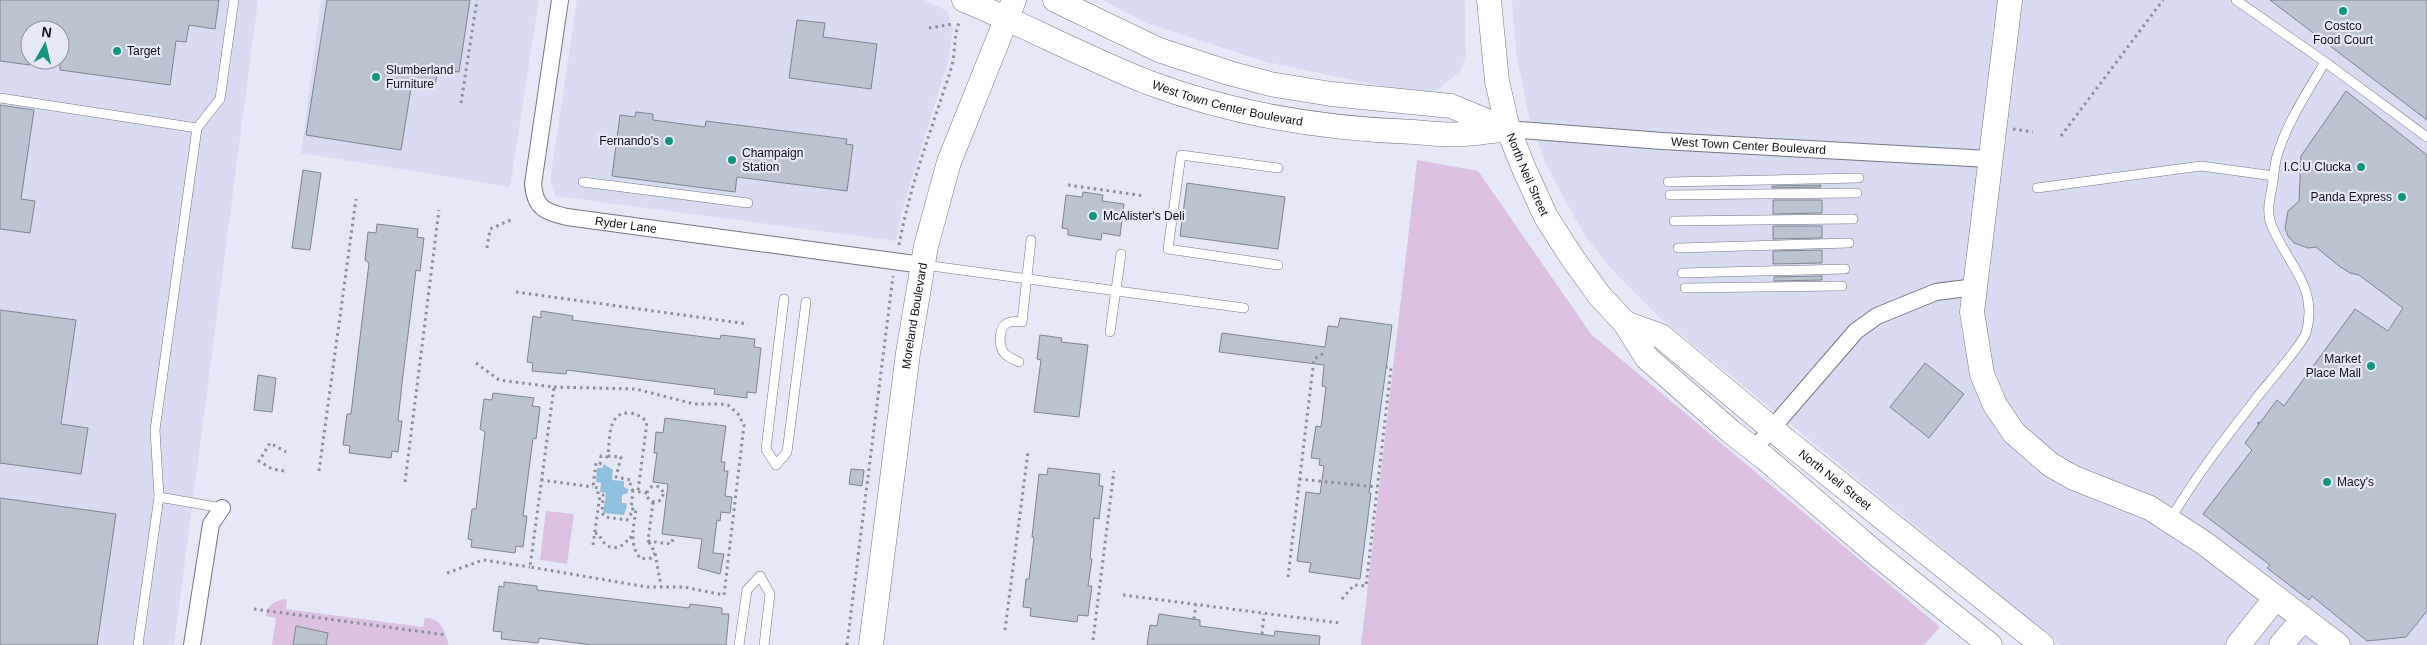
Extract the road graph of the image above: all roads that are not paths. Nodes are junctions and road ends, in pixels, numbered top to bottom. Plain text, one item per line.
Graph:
1 (234, 0) edge
2 (560, 0) edge
3 (1055, 0) edge
4 (1489, 0) edge
5 (2010, 0) edge
6 (2236, 0) edge
7 (963, 8) edge
8 (1009, 10) edge
9 (2325, 62) junction
10 (0, 98) edge
11 (197, 128) junction
12 (1508, 129) junction
13 (2427, 137) edge
14 (1989, 159) junction
15 (1278, 168) dead end
16 (2274, 176) junction
17 (1859, 178) dead end
18 (583, 182) dead end
19 (1668, 182) dead end
20 (2038, 188) dead end
21 (1857, 193) dead end
22 (1670, 195) dead end
23 (748, 203) dead end
24 (1852, 219) dead end
25 (1674, 222) dead end
26 (1030, 240) dead end
27 (1849, 243) dead end
28 (1678, 248) dead end
29 (1121, 254) dead end
30 (922, 265) junction
31 (1278, 265) dead end
32 (1845, 269) dead end
33 (1682, 273) dead end
34 (1026, 279) junction
35 (1842, 286) dead end
36 (1974, 287) junction
37 (1685, 288) dead end
38 (1116, 291) junction
39 (784, 299) dead end
40 (806, 302) dead end
41 (1244, 308) dead end
42 (1625, 323) junction
43 (1110, 332) dead end
44 (1019, 362) dead end
45 (1771, 428) junction
46 (1754, 449) junction
47 (159, 497) junction
48 (222, 508) joint
49 (2170, 521) junction
50 (2275, 599) junction
51 (2303, 619) junction
52 (138, 645) edge
53 (192, 645) edge
54 (740, 645) edge
55 (764, 645) edge
56 (872, 645) edge
57 (1990, 645) edge
58 (2042, 645) edge
59 (2238, 645) edge
60 (2281, 645) edge
61 (2338, 645) edge

1 - 11 lane
2 - 30 street, Ryder Lane
3 - 12 main road, West Town Center Boulevard
4 - 12 main road, North Neil Street
5 - 14 main road
6 - 9 lane
7 - 8 main road, West Town Center Boulevard
8 - 12 main road, West Town Center Boulevard
8 - 30 main road, Moreland Boulevard
9 - 13 lane
9 - 16 lane
10 - 11 lane
11 - 47 lane
12 - 14 street, West Town Center Boulevard
12 - 42 main road, North Neil Street
14 - 36 main road
15 - 31 lane
16 - 20 lane
16 - 49 lane
17 - 19 lane
18 - 23 lane
21 - 22 lane
24 - 25 lane
26 - 34 lane
27 - 28 lane
29 - 38 lane
30 - 34 lane
30 - 56 main road, Moreland Boulevard
32 - 33 lane
34 - 38 lane
34 - 44 lane
35 - 37 lane
36 - 45 street
36 - 49 main road
38 - 41 lane
38 - 43 lane
39 - 40 lane
42 - 45 main road, North Neil Street
42 - 46 main road, North Neil Street
45 - 46 street
45 - 58 main road, North Neil Street
46 - 57 main road, North Neil Street
47 - 48 lane
47 - 52 lane
48 - 53 street
49 - 50 main road
50 - 51 main road
50 - 59 main road
51 - 60 main road
51 - 61 main road
54 - 55 lane

